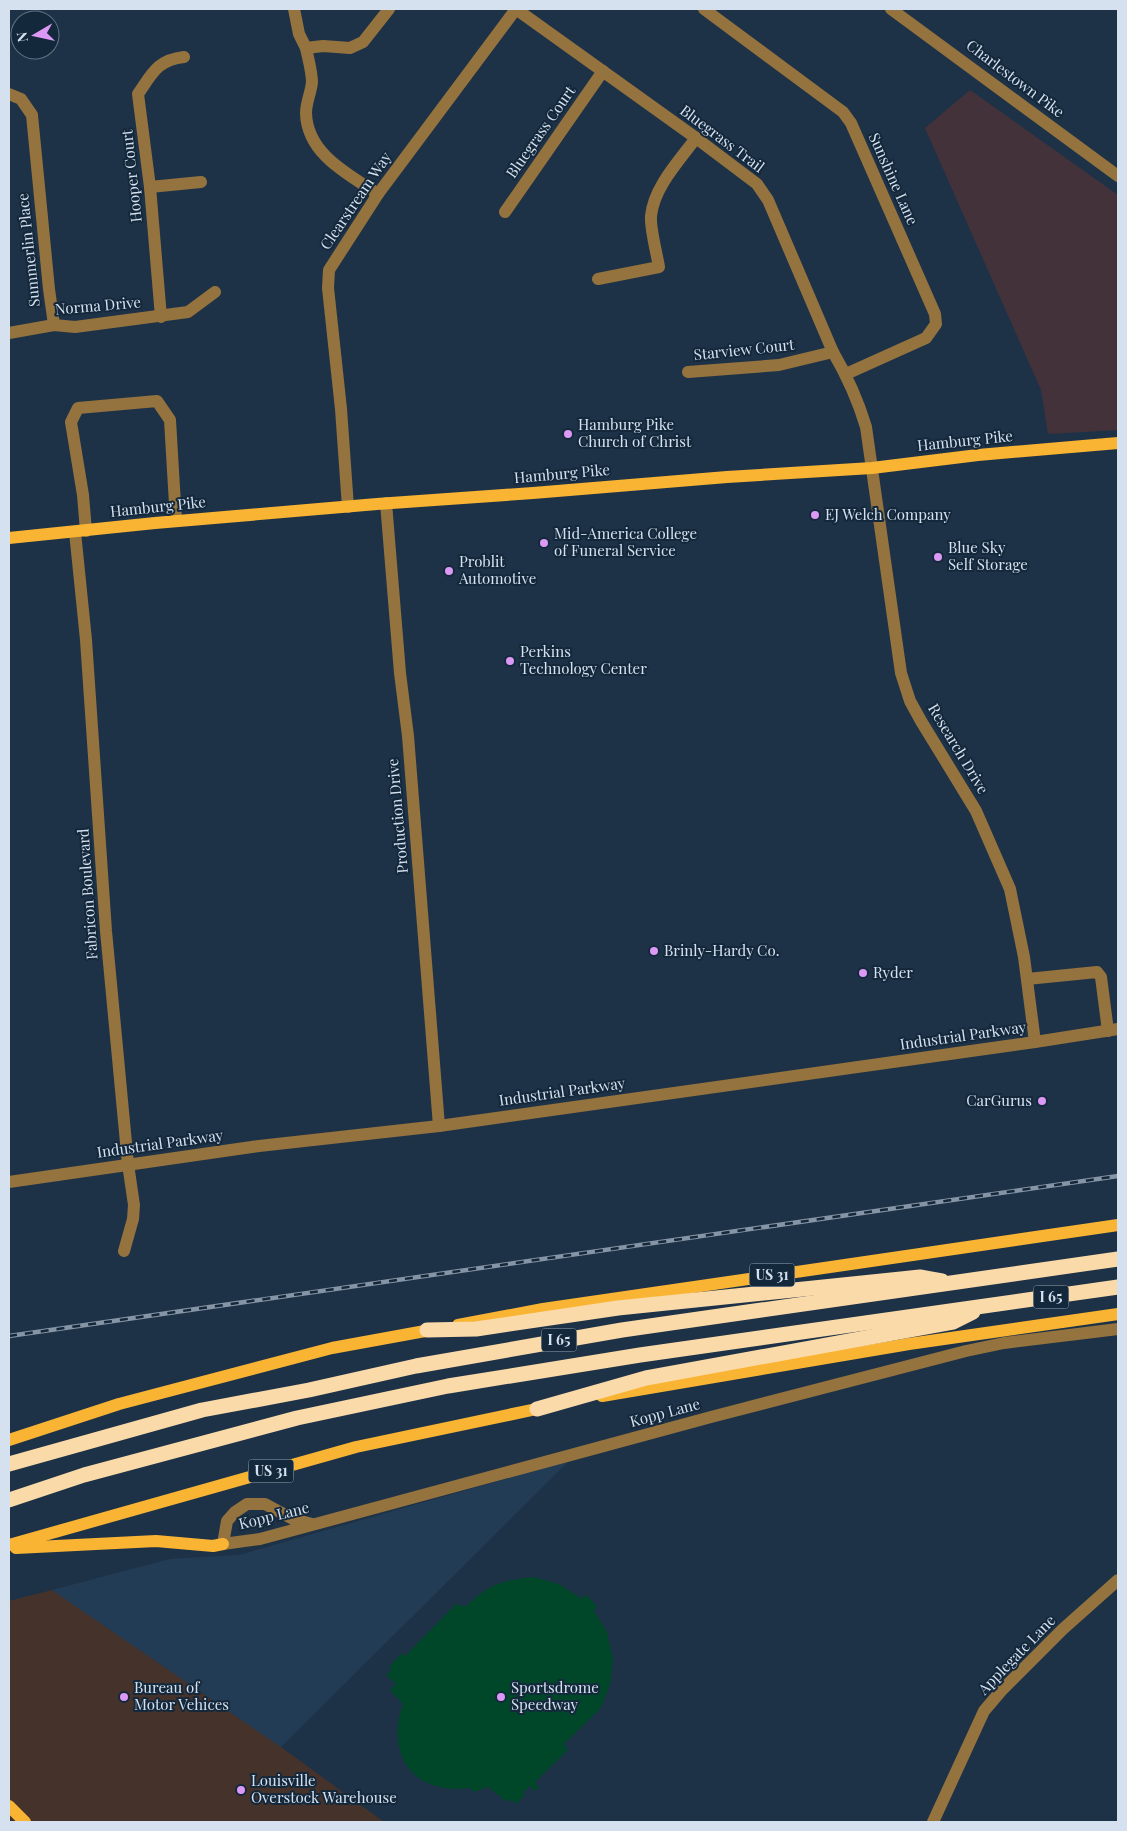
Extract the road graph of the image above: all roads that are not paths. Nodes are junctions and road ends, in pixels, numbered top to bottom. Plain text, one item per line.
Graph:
1 (294, 9) edge
2 (389, 9) edge
3 (516, 9) edge
4 (704, 9) edge
5 (891, 9) edge
6 (306, 48) junction
7 (184, 57) dead end
8 (603, 71) junction
9 (9, 94) edge
10 (696, 138) junction
11 (1118, 176) edge
12 (201, 182) dead end
13 (150, 187) junction
14 (378, 194) junction
15 (505, 212) dead end
16 (598, 279) dead end
17 (214, 292) dead end
18 (161, 317) junction
19 (54, 325) junction
20 (9, 333) edge
21 (833, 352) junction
22 (688, 372) dead end
23 (846, 374) junction
24 (1118, 443) edge
25 (872, 468) junction
26 (386, 503) junction
27 (348, 507) junction
28 (176, 521) junction
29 (80, 531) junction
30 (9, 538) edge
31 (1027, 979) junction
32 (1113, 1030) edge
33 (1035, 1042) junction
34 (439, 1126) junction
35 (128, 1164) junction
36 (9, 1182) edge
37 (1118, 1225) edge
38 (124, 1251) dead end
39 (1118, 1259) edge
40 (951, 1283) junction
41 (1118, 1287) edge
42 (985, 1306) junction
43 (1118, 1314) edge
44 (1118, 1329) edge
45 (427, 1330) junction
46 (537, 1409) junction
47 (9, 1440) edge
48 (9, 1464) edge
49 (9, 1500) edge
50 (312, 1524) junction
51 (223, 1544) junction
52 (9, 1545) edge
53 (9, 1549) edge
54 (1118, 1580) edge
55 (9, 1806) edge
56 (25, 1822) edge
57 (933, 1822) edge

1 - 6 street
2 - 6 street
3 - 8 street, Bluegrass Trail
3 - 14 street, Clearstream Way
4 - 23 street, Sunshine Lane
5 - 11 street, Charlestown Pike
6 - 14 street
7 - 13 street, Hooper Court
8 - 10 street, Bluegrass Trail
8 - 15 street, Bluegrass Court
9 - 19 street, Summerlin Place
10 - 16 street
10 - 21 street, Bluegrass Trail
12 - 13 street
13 - 18 street, Hooper Court
14 - 27 street, Clearstream Way
17 - 18 street, Norma Drive
18 - 19 street, Norma Drive
19 - 20 street, Norma Drive
21 - 22 street, Starview Court
21 - 23 street, Bluegrass Trail
23 - 25 street, Bluegrass Trail
24 - 25 main road, Hamburg Pike
25 - 26 main road, Hamburg Pike
25 - 31 street, Research Drive
26 - 27 main road, Hamburg Pike
26 - 34 street, Production Drive
27 - 28 main road, Hamburg Pike
28 - 29 main road, Hamburg Pike
28 - 29 street, Fabricon Boulevard
29 - 30 main road, Hamburg Pike
29 - 35 street, Fabricon Boulevard
31 - 32 street
31 - 33 street, Research Drive
32 - 33 street, Industrial Parkway
33 - 34 street, Industrial Parkway
34 - 35 street, Industrial Parkway
35 - 36 street, Industrial Parkway
35 - 38 street, Fabricon Boulevard
37 - 45 main road, US 31
39 - 40 highway, I 65
40 - 45 highway
40 - 48 highway, I 65
41 - 42 highway, I 65
42 - 46 highway
42 - 49 highway, I 65
43 - 46 main road, US 31
44 - 50 street, Kopp Lane
45 - 47 main road, US 31
46 - 52 main road, US 31
50 - 51 street, Kopp Lane
50 - 51 street
51 - 53 main road
54 - 57 street, Applegate Lane
55 - 56 main road

